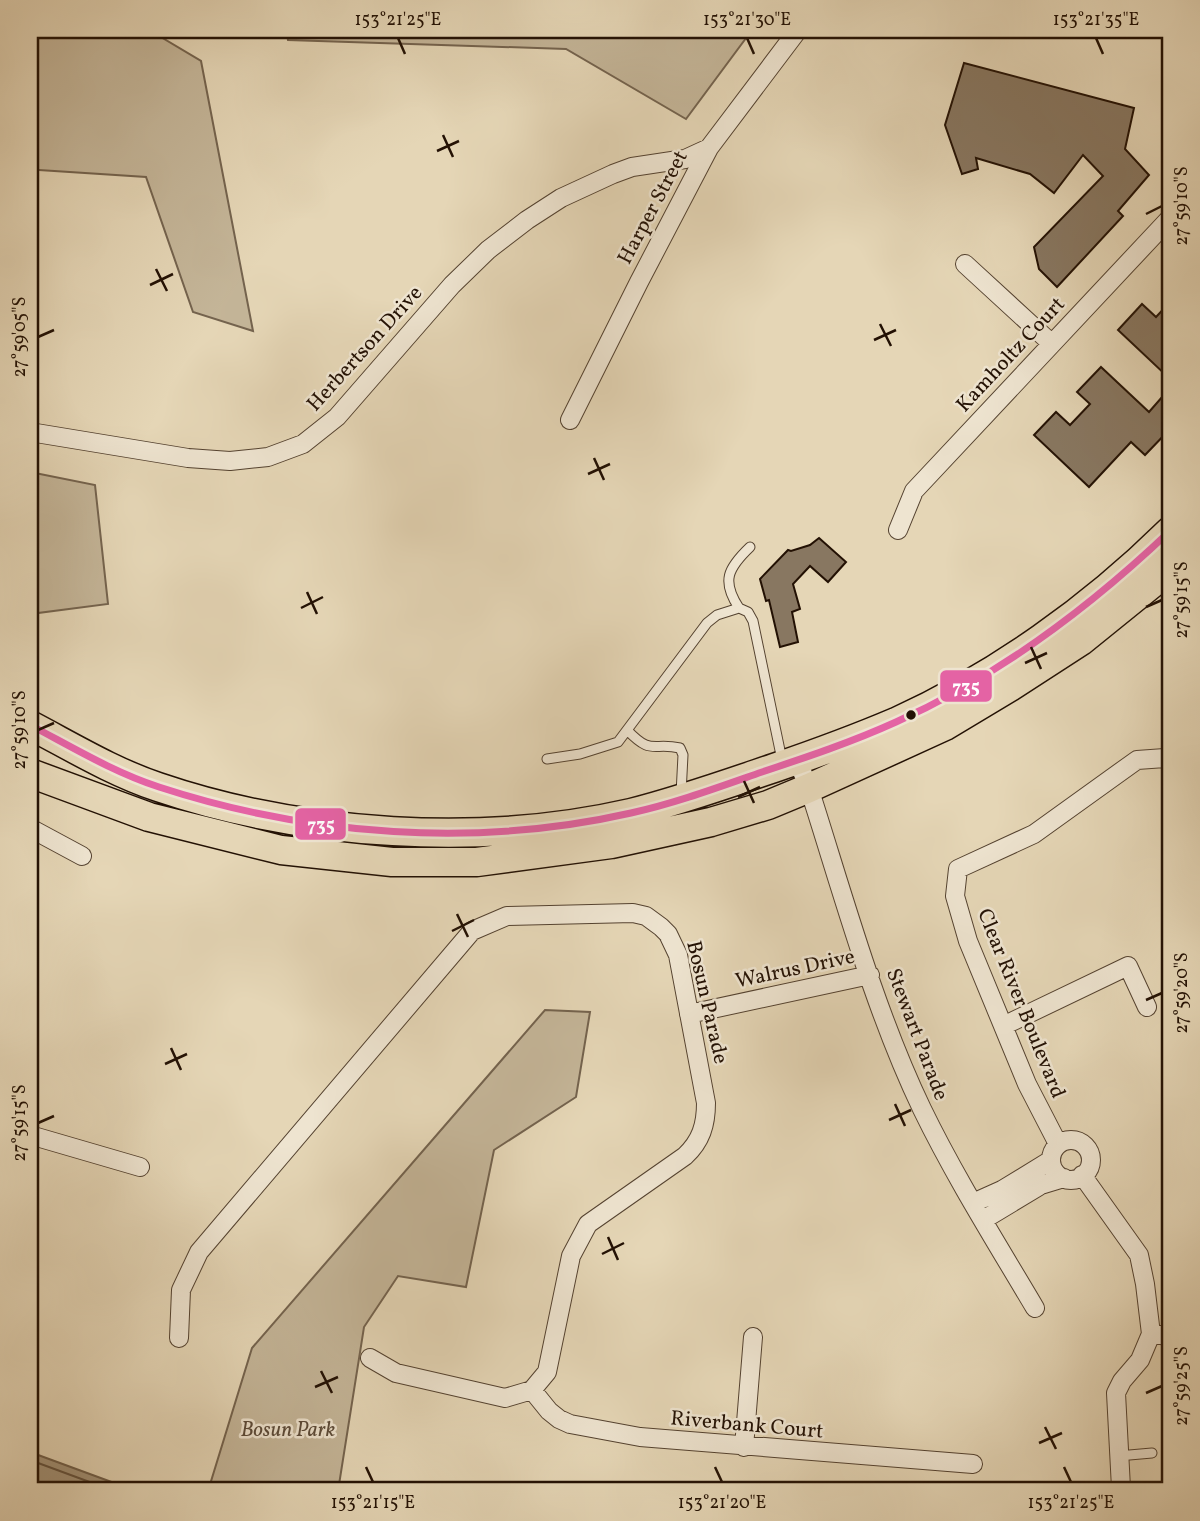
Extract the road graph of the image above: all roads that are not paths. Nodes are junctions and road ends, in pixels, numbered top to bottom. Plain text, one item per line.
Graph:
1 (797, 30) edge
2 (709, 148) junction
3 (1170, 218) edge
4 (965, 264) dead end
5 (1051, 343) junction
6 (570, 421) dead end
7 (30, 432) edge
8 (898, 530) dead end
9 (1170, 531) edge
10 (750, 547) dead end
11 (1170, 569) edge
12 (739, 608) junction
13 (30, 725) edge
14 (627, 730) junction
15 (547, 759) dead end
16 (790, 763) junction
17 (1170, 763) edge
18 (30, 773) edge
19 (810, 788) junction
20 (681, 799) junction
21 (30, 828) edge
22 (82, 856) dead end
23 (870, 975) junction
24 (1147, 1006) dead end
25 (689, 1014) junction
26 (1005, 1026) junction
27 (30, 1135) edge
28 (1055, 1152) junction
29 (140, 1167) dead end
30 (1073, 1177) junction
31 (973, 1203) junction
32 (983, 1220) junction
33 (1035, 1308) dead end
34 (1151, 1334) junction
35 (1170, 1336) edge
36 (753, 1337) dead end
37 (179, 1338) dead end
38 (370, 1358) dead end
39 (532, 1390) junction
40 (744, 1447) junction
41 (1152, 1453) dead end
42 (1118, 1456) junction
43 (973, 1464) dead end
44 (1121, 1488) dead end

1 - 2 street, Harper Street
2 - 6 street, Harper Street
2 - 7 street, Herbertson Drive
3 - 5 street, Kamholtz Court
4 - 5 street
5 - 8 street, Kamholtz Court
9 - 16 main road
10 - 12 lane
11 - 19 main road
12 - 14 lane
12 - 16 lane
13 - 20 main road
14 - 15 lane
14 - 20 lane
16 - 19 street, Stewart Parade
16 - 20 main road
17 - 26 street, Clear River Boulevard
18 - 19 main road
19 - 23 street, Stewart Parade
21 - 22 street
23 - 25 street, Walrus Drive
23 - 31 street, Stewart Parade
24 - 26 street
25 - 37 street, Bosun Parade
25 - 39 street, Bosun Parade
26 - 28 street, Clear River Boulevard
27 - 29 street
28 - 30 street
28 - 30 street
28 - 31 street
30 - 32 street
30 - 34 street
31 - 32 street, Stewart Parade
32 - 33 street, Stewart Parade
34 - 35 street
34 - 42 street
36 - 40 street
38 - 39 street
39 - 40 street, Riverbank Court
40 - 43 street, Riverbank Court
41 - 42 lane
42 - 44 street

